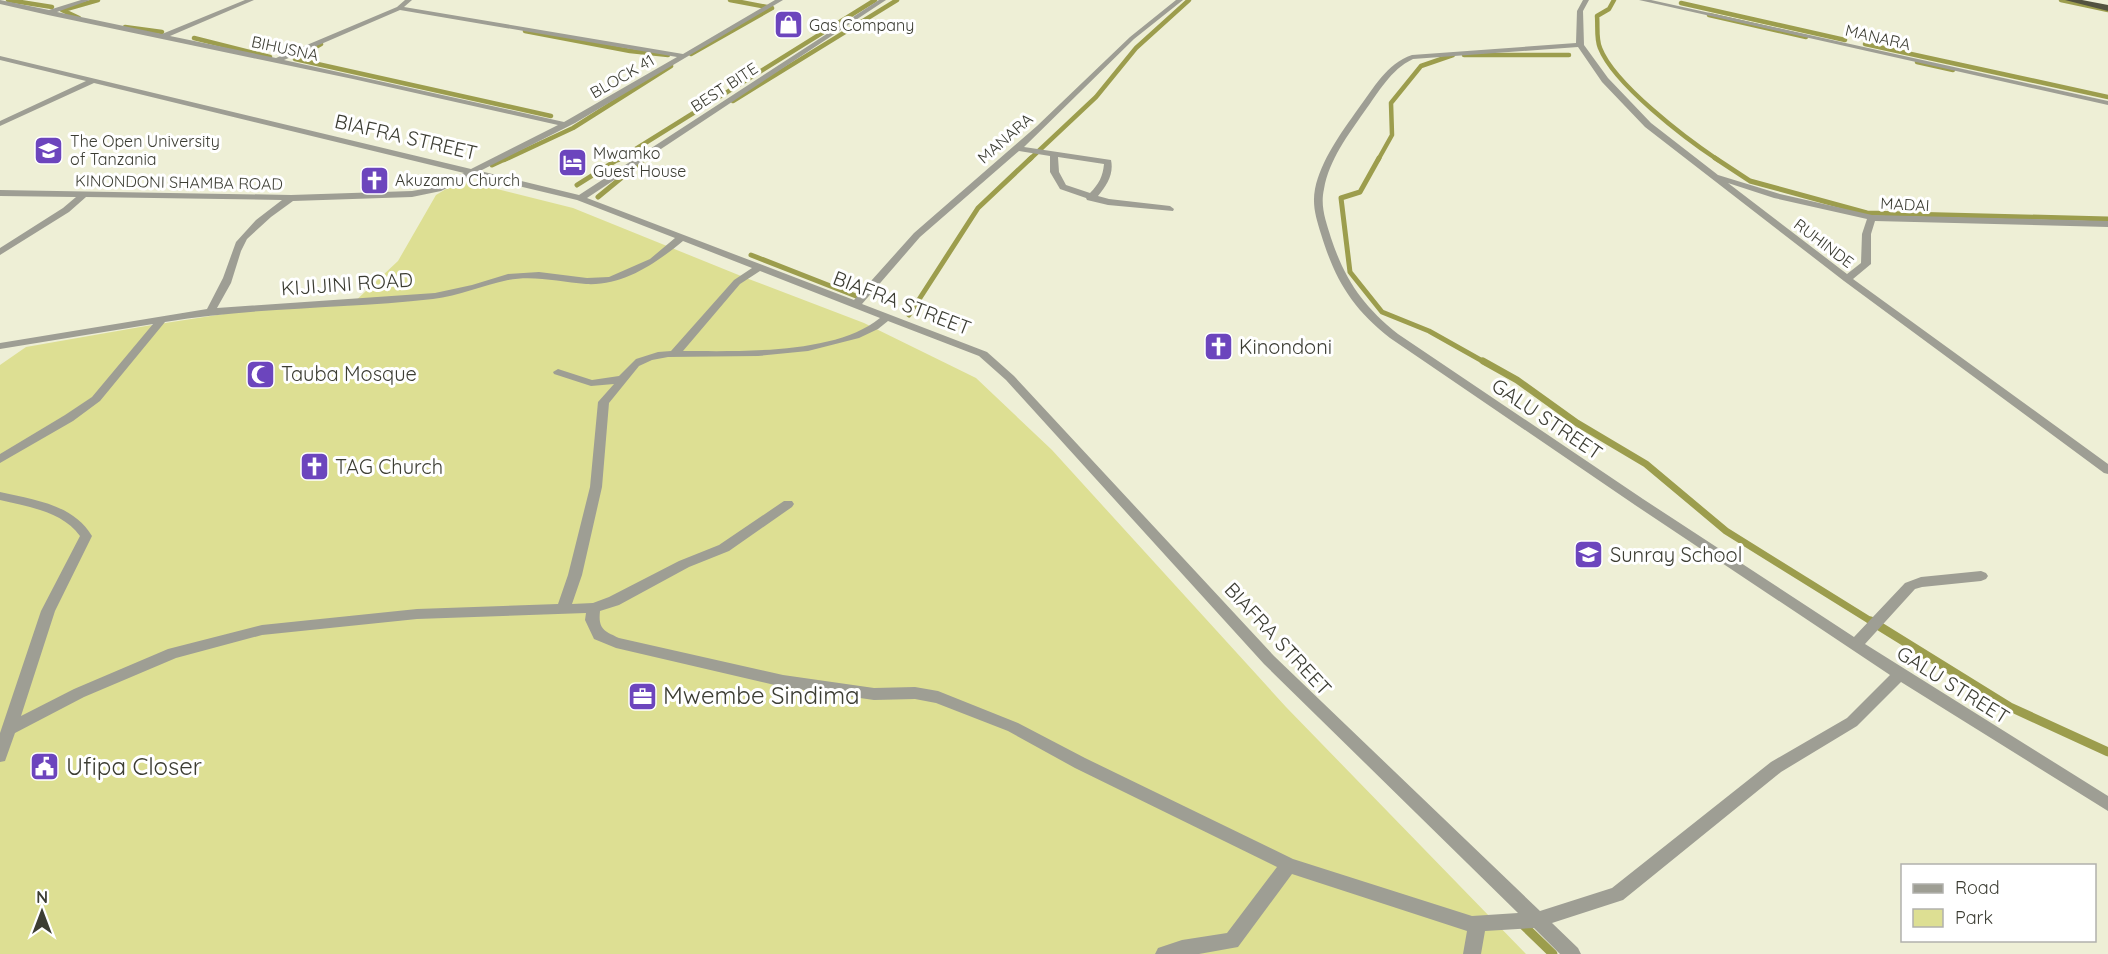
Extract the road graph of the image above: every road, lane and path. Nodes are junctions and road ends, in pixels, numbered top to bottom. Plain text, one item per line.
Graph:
1 (87, 0) edge
2 (251, 0) edge
3 (410, 0) edge
4 (759, 0) edge
5 (883, 0) edge
6 (1180, 0) edge
7 (1586, 0) edge
8 (1642, 0) edge
9 (2070, 0) edge
10 (778, 1) edge
11 (0, 2) edge
12 (399, 8) junction
13 (2108, 8) edge
14 (48, 13) junction
15 (160, 38) junction
16 (1580, 45) junction
17 (684, 56) junction
18 (0, 58) edge
19 (279, 59) junction
20 (94, 80) junction
21 (2108, 103) edge
22 (0, 124) edge
23 (564, 124) junction
24 (1017, 148) junction
25 (1055, 154) junction
26 (474, 171) junction
27 (1706, 173) junction
28 (0, 193) edge
29 (83, 195) junction
30 (291, 198) junction
31 (580, 198) junction
32 (1089, 198) junction
33 (1170, 209) dead end
34 (1872, 218) junction
35 (2108, 224) edge
36 (682, 237) junction
37 (0, 252) edge
38 (759, 267) junction
39 (1847, 279) junction
40 (856, 304) junction
41 (210, 311) junction
42 (888, 316) junction
43 (163, 318) junction
44 (0, 346) edge
45 (674, 355) junction
46 (558, 372) dead end
47 (625, 379) junction
48 (0, 459) edge
49 (2108, 470) edge
50 (0, 496) edge
51 (788, 504) dead end
52 (1981, 576) dead end
53 (564, 607) junction
54 (593, 608) junction
55 (1856, 644) junction
56 (1900, 675) junction
57 (9, 729) junction
58 (0, 756) edge
59 (2108, 804) edge
60 (1289, 865) junction
61 (1537, 920) junction
62 (1477, 926) junction
63 (1164, 954) edge
64 (1472, 954) edge
65 (1572, 954) edge

1 - 14 street
2 - 15 street
3 - 12 street
4 - 10 street
5 - 31 street, BEST BITE
6 - 24 street, MANARA
7 - 16 street
8 - 21 street, MANARA
9 - 13 highway
10 - 17 street, BLOCK 41
11 - 14 street, BIHUSNA
12 - 17 street
12 - 19 street
14 - 15 street, BIHUSNA
15 - 19 street, BIHUSNA
16 - 27 street, RUHINDE
16 - 55 street, GALU STREET
17 - 23 street, BLOCK 41
18 - 20 street, BIAFRA STREET
19 - 23 street, BIHUSNA
20 - 22 street
20 - 26 street, BIAFRA STREET
23 - 26 street, BLOCK 41
24 - 25 street
24 - 40 street, MANARA
25 - 32 street
25 - 32 street
26 - 30 street, BLOCK 41
26 - 31 street, BIAFRA STREET
27 - 34 street, MADAI
27 - 39 street, RUHINDE
28 - 29 street, KINONDONI SHAMBA ROAD
29 - 30 street, KINONDONI SHAMBA ROAD
29 - 37 street
30 - 41 street, KINONDONI SHAMBA ROAD
31 - 36 street, BIAFRA STREET
32 - 33 street
34 - 35 street, MADAI
34 - 39 street
36 - 38 street, BIAFRA STREET
36 - 41 street, KIJIJINI ROAD
38 - 40 street, BIAFRA STREET
38 - 45 street
39 - 49 street, RUHINDE
40 - 42 street, BIAFRA STREET
41 - 43 street, KIJIJINI ROAD
42 - 45 street
42 - 61 street, BIAFRA STREET
43 - 44 street, KIJIJINI ROAD
43 - 48 street
45 - 47 street
46 - 47 street
47 - 53 street
50 - 57 street
51 - 54 street
52 - 55 street
53 - 54 street
53 - 57 street
54 - 60 street
55 - 56 street, GALU STREET
56 - 59 street, GALU STREET
56 - 61 street
57 - 58 street
60 - 62 street
60 - 63 street
61 - 62 street
61 - 65 street, BIAFRA STREET
62 - 64 street

